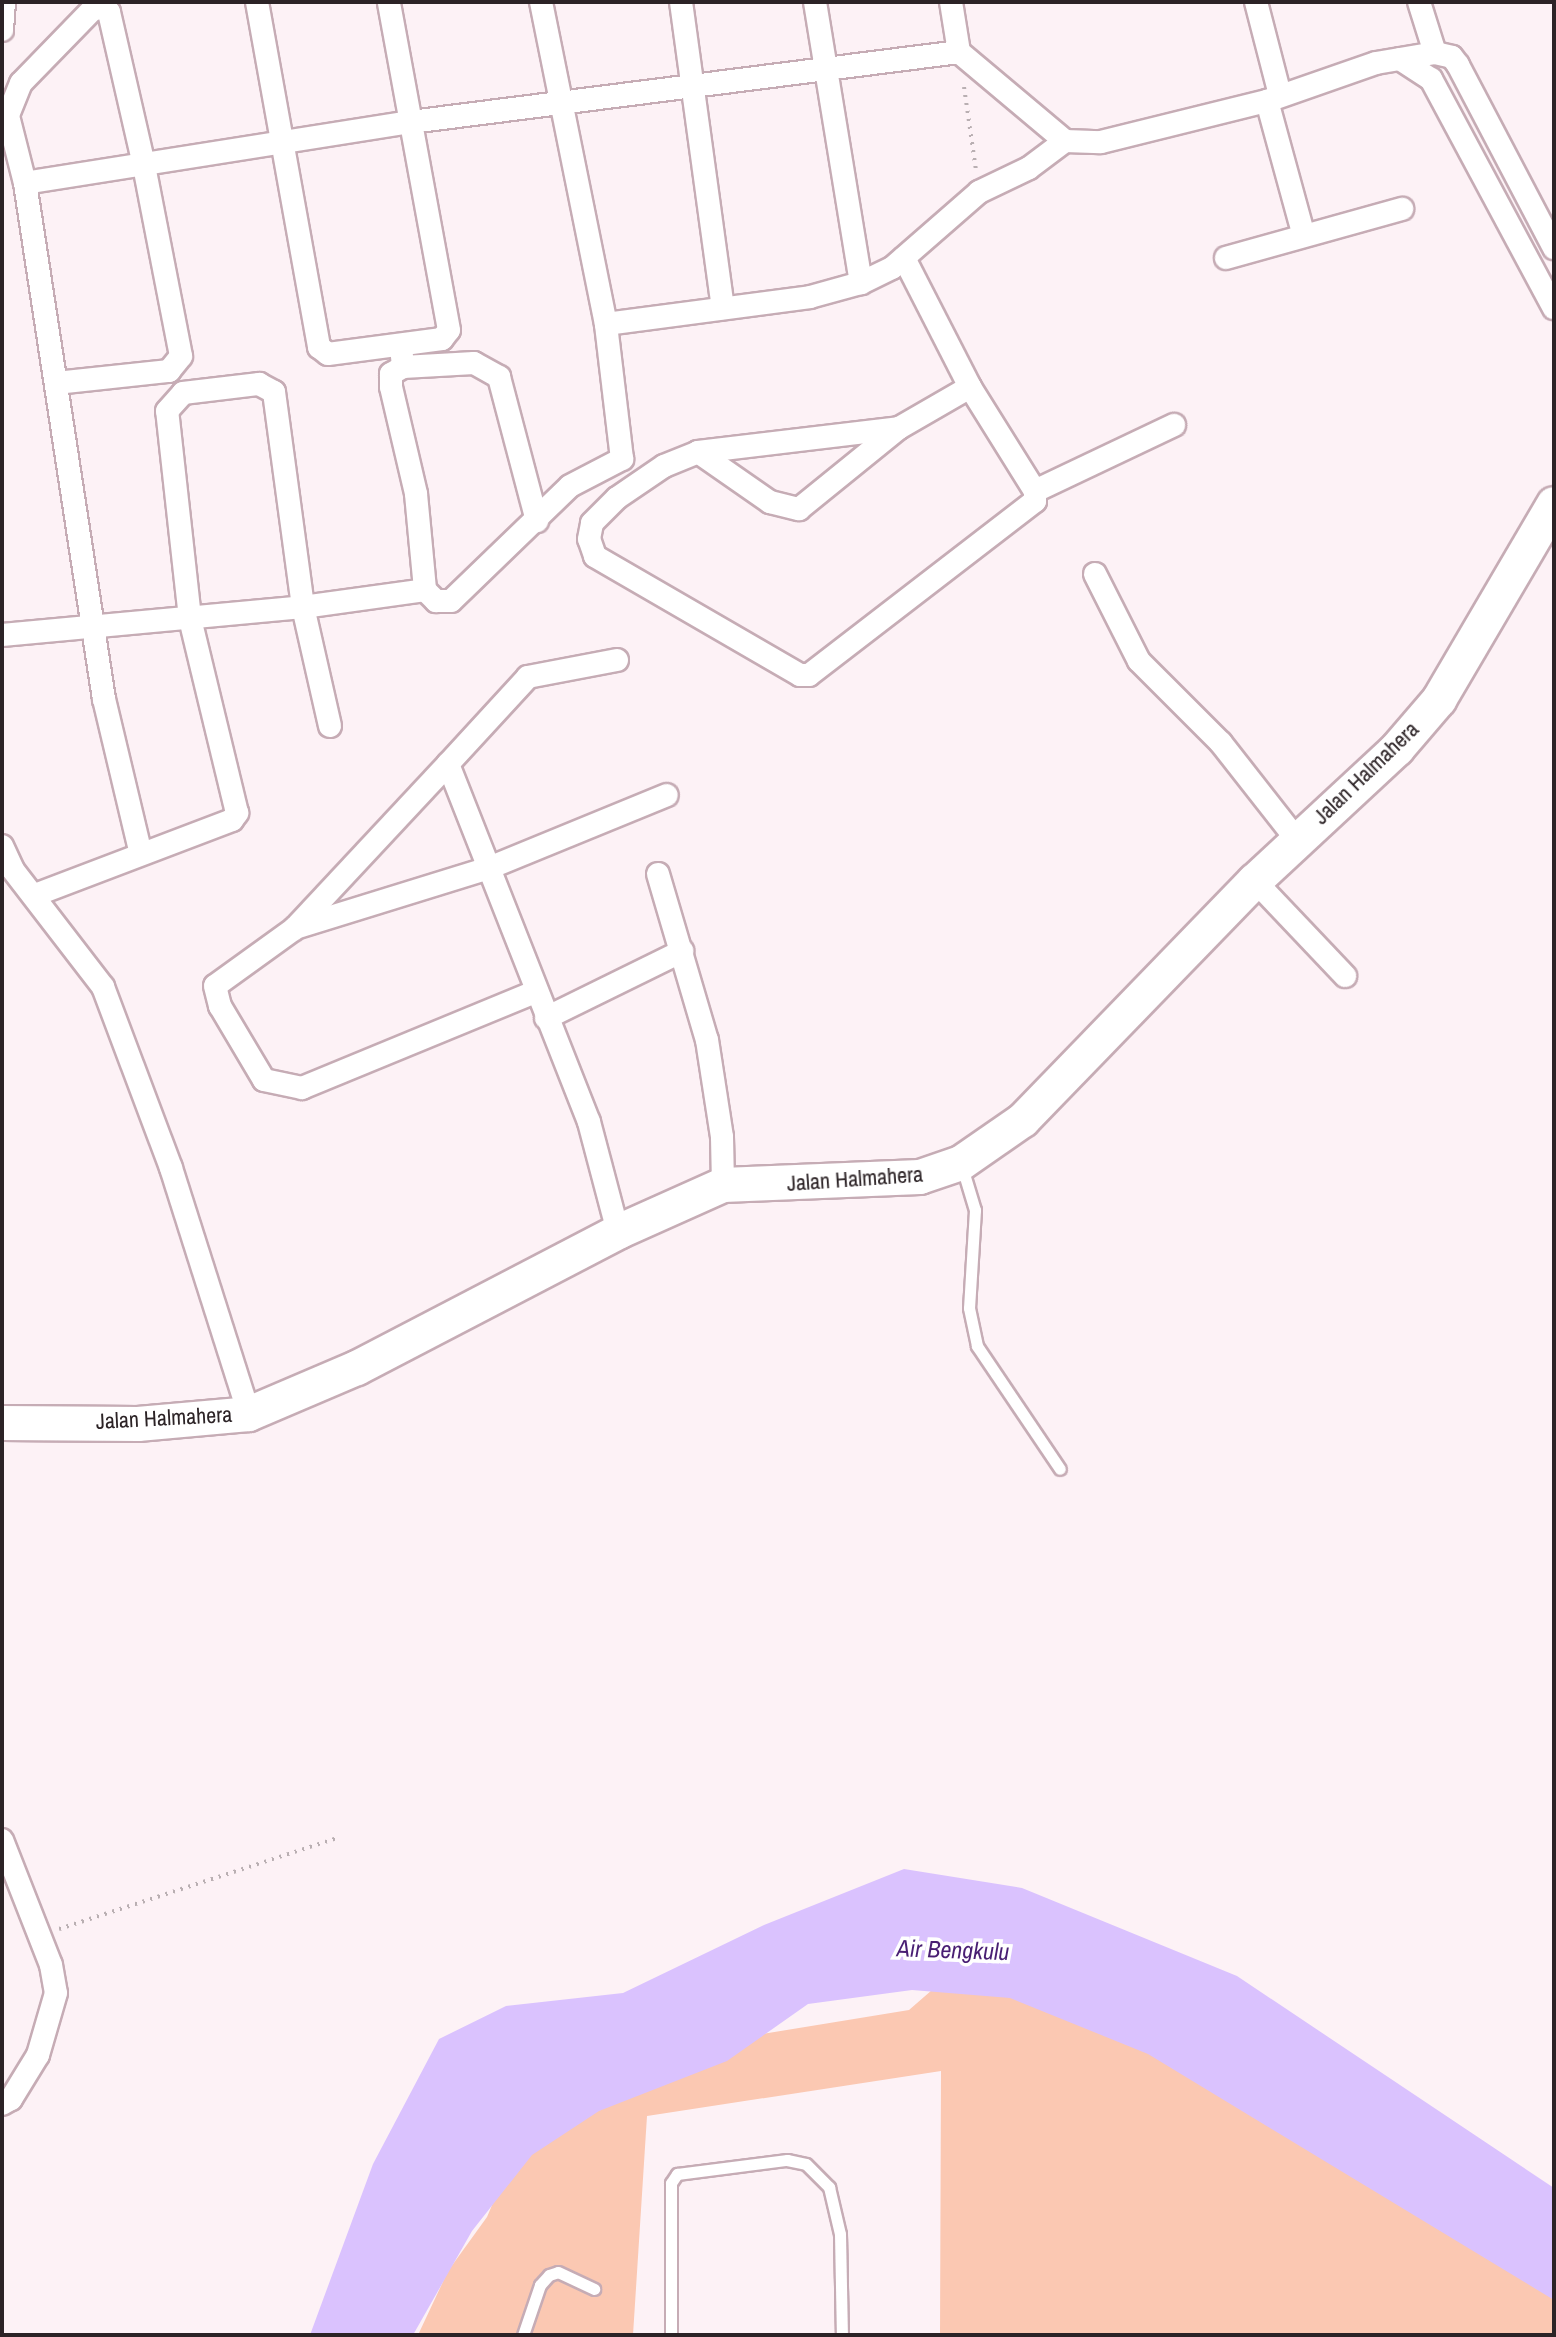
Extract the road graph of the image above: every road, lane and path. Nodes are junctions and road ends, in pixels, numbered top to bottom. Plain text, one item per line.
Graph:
1 (4, 2) edge
2 (257, 2) edge
3 (389, 2) edge
4 (541, 2) edge
5 (681, 2) edge
6 (815, 2) edge
7 (951, 2) edge
8 (1256, 2) edge
9 (1419, 2) edge
10 (2, 30) edge
11 (959, 52) junction
12 (1435, 53) junction
13 (1400, 59) junction
14 (826, 67) junction
15 (695, 84) junction
16 (1274, 98) junction
17 (564, 102) junction
18 (5, 118) edge
19 (411, 122) junction
20 (1065, 141) junction
21 (283, 144) junction
22 (144, 165) junction
23 (25, 183) junction
24 (979, 192) junction
25 (1402, 209) dead end
26 (1303, 233) junction
27 (1554, 248) edge
28 (904, 258) junction
29 (1226, 258) dead end
30 (861, 283) junction
31 (723, 308) junction
32 (1554, 308) edge
33 (606, 324) junction
34 (402, 357) junction
35 (56, 383) junction
36 (970, 387) junction
37 (1174, 425) dead end
38 (899, 428) junction
39 (698, 452) junction
40 (622, 459) junction
41 (632, 487) junction
42 (1035, 491) junction
43 (1554, 504) edge
44 (537, 521) junction
45 (1095, 574) dead end
46 (425, 590) junction
47 (303, 607) junction
48 (190, 618) junction
49 (94, 626) junction
50 (2, 635) edge
51 (617, 660) dead end
52 (330, 726) dead end
53 (448, 764) junction
54 (667, 795) dead end
55 (1297, 840) junction
56 (2, 846) edge
57 (141, 854) junction
58 (489, 868) junction
59 (658, 874) dead end
60 (1255, 881) junction
61 (35, 895) junction
62 (294, 929) junction
63 (682, 951) junction
64 (1345, 976) dead end
65 (535, 992) junction
66 (546, 1018) junction
67 (961, 1163) junction
68 (723, 1185) junction
69 (618, 1232) junction
70 (249, 1414) junction
71 (2, 1423) edge
72 (1060, 1469) dead end
73 (337, 1838) dead end
74 (2, 1840) edge
75 (38, 1936) junction
76 (2, 2104) edge
77 (594, 2289) dead end
78 (523, 2335) edge
79 (671, 2335) edge
80 (842, 2335) edge

1 - 10 street
2 - 21 street
3 - 19 street
4 - 17 street
5 - 15 street
6 - 14 street
7 - 11 street
8 - 16 street
9 - 12 street
11 - 14 street
11 - 20 street
11 - 24 path
12 - 13 street
12 - 27 street
13 - 16 street
13 - 32 street
14 - 15 street
14 - 30 street
15 - 17 street
15 - 31 street
16 - 20 street
16 - 26 street
17 - 19 street
17 - 33 street
18 - 22 street
18 - 23 street
19 - 21 street
19 - 34 street
20 - 24 street
21 - 22 street
21 - 34 street
22 - 23 street
22 - 35 street
23 - 35 street
24 - 28 street
25 - 26 street
26 - 29 street
28 - 30 street
28 - 36 street
30 - 31 street
31 - 33 street
33 - 40 street
34 - 44 street
34 - 46 street
35 - 49 street
36 - 38 street
36 - 42 street
37 - 42 street
38 - 39 street
38 - 39 street
39 - 41 street
40 - 41 street
40 - 44 street
41 - 42 street
43 - 55 main road, Jalan Halmahera
44 - 46 street
45 - 55 street
46 - 47 street
47 - 48 street
47 - 48 street
47 - 52 street
48 - 49 street
48 - 57 street
49 - 50 street
49 - 57 street
51 - 53 street
53 - 58 street
53 - 62 street
54 - 58 street
55 - 60 main road, Jalan Halmahera
56 - 61 street
57 - 61 street
58 - 62 street
58 - 65 street
59 - 63 street
60 - 64 street
60 - 67 main road, Jalan Halmahera
61 - 70 street
62 - 65 street
63 - 66 street
63 - 68 street
65 - 66 street
66 - 69 street
67 - 68 main road, Jalan Halmahera
67 - 72 lane
68 - 69 main road, Jalan Halmahera
69 - 70 main road, Jalan Halmahera
70 - 71 main road, Jalan Halmahera
73 - 75 path
74 - 75 street
75 - 76 street
77 - 78 lane
79 - 80 lane

